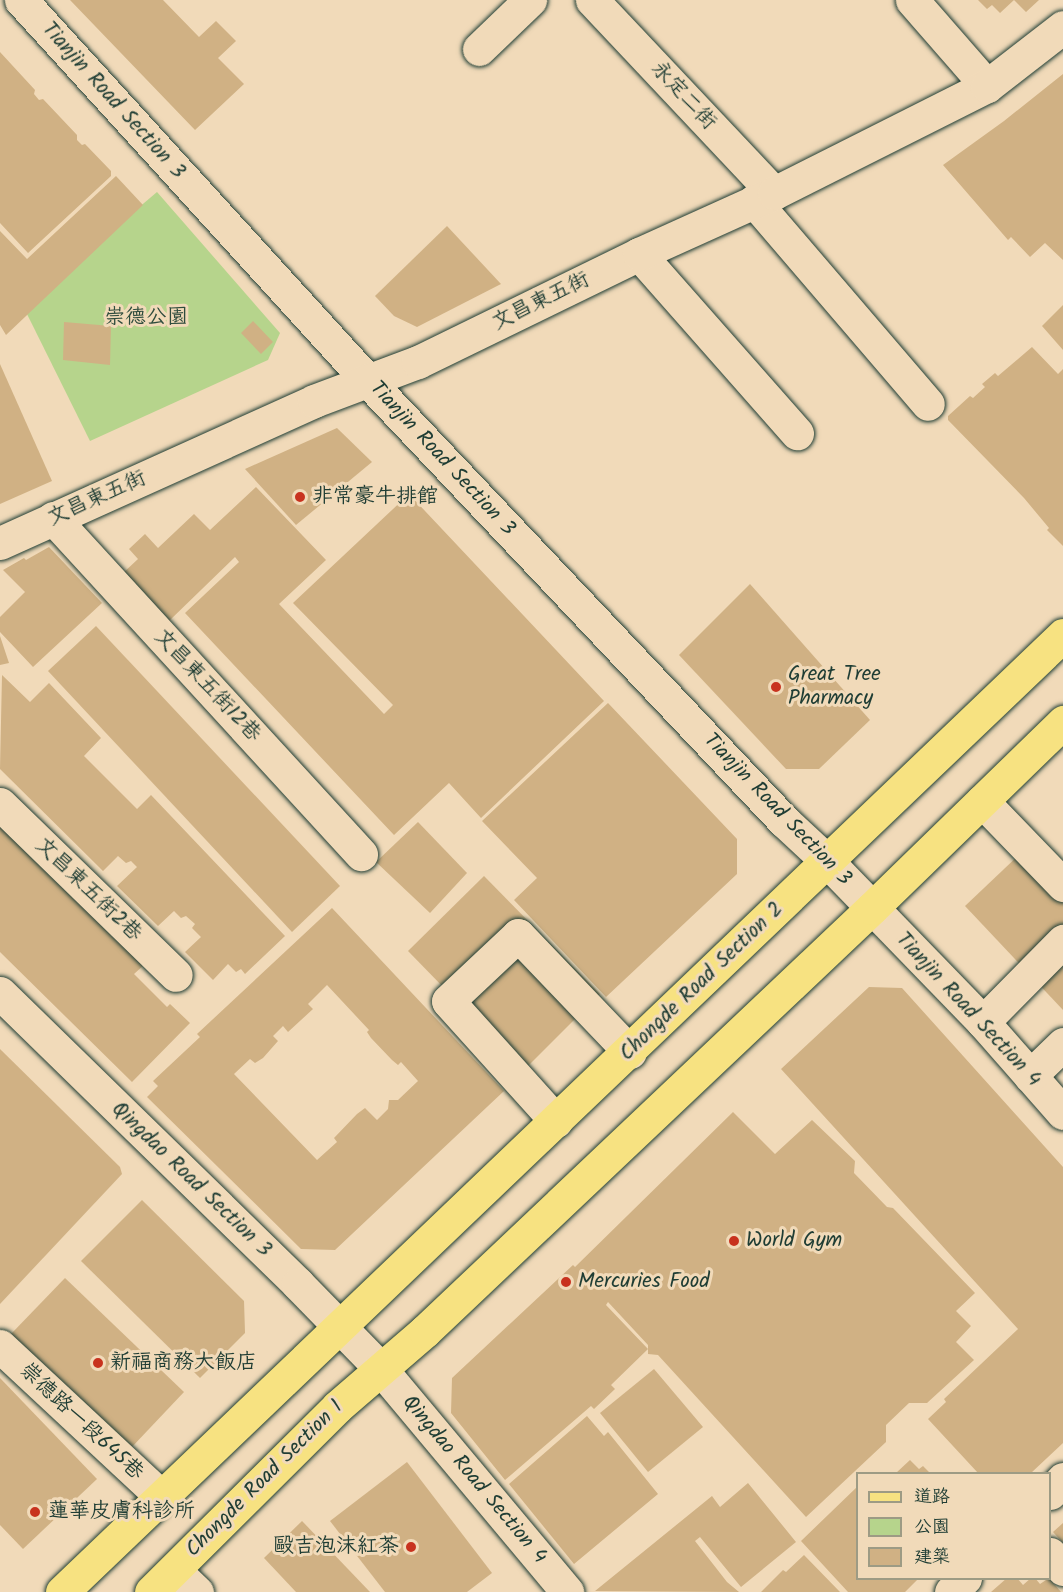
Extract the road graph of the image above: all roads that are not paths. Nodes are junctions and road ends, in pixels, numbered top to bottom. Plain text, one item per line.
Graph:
1 (21, 0) edge
2 (530, 0) edge
3 (592, 0) edge
4 (912, 0) edge
5 (1063, 27) edge
6 (479, 49) dead end
7 (987, 86) junction
8 (764, 197) junction
9 (639, 254) junction
10 (367, 380) junction
11 (928, 404) dead end
12 (797, 433) dead end
13 (53, 519) junction
14 (0, 543) edge
15 (1063, 635) edge
16 (1063, 722) edge
17 (982, 801) junction
18 (0, 804) edge
19 (361, 854) dead end
20 (827, 861) junction
21 (1063, 885) edge
22 (872, 908) junction
23 (1063, 941) edge
24 (176, 975) dead end
25 (0, 993) edge
26 (983, 1022) junction
27 (1063, 1044) edge
28 (630, 1052) junction
29 (1030, 1076) junction
30 (1063, 1113) edge
31 (556, 1121) junction
32 (340, 1326) junction
33 (0, 1346) edge
34 (380, 1368) junction
35 (1063, 1479) edge
36 (1051, 1492) edge
37 (162, 1497) junction
38 (1051, 1555) edge
39 (1063, 1569) edge
40 (174, 1570) junction
41 (963, 1580) edge
42 (62, 1592) edge
43 (151, 1592) edge
44 (197, 1592) edge
45 (567, 1592) edge
46 (951, 1592) edge

1 - 10 street, Tianjin Road Section 3
2 - 6 street
3 - 8 street, 永定二街
4 - 7 street
5 - 7 street, 文昌東五街
7 - 8 street, 文昌東五街
8 - 9 street, 文昌東五街
8 - 11 street, 永定二街
9 - 10 street, 文昌東五街
9 - 12 street
10 - 13 street, 文昌東五街
10 - 20 street, Tianjin Road Section 3
13 - 14 street, 文昌東五街
13 - 19 street, 文昌東五街12巷
15 - 20 main road, Chongde Road Section 2
16 - 17 main road
17 - 21 street
17 - 22 main road
18 - 24 street, 文昌東五街2巷
20 - 22 street, Tianjin Road Section 3
20 - 28 main road, Chongde Road Section 2
22 - 26 street, Tianjin Road Section 4
22 - 34 main road
23 - 26 street
25 - 32 street, Qingdao Road Section 3
26 - 29 street, Tianjin Road Section 4
27 - 29 street
28 - 31 main road, Chongde Road Section 2
28 - 31 street
29 - 30 street, Tianjin Road Section 4
31 - 32 main road, Chongde Road Section 2
32 - 34 street, Qingdao Road Section 3
32 - 37 main road
33 - 37 street, 崇德路一段645巷
34 - 40 main road, Chongde Road Section 1
34 - 45 street, Qingdao Road Section 4
35 - 36 street
37 - 42 main road
38 - 39 street
40 - 43 main road, Chongde Road Section 1
40 - 44 street
41 - 46 street

